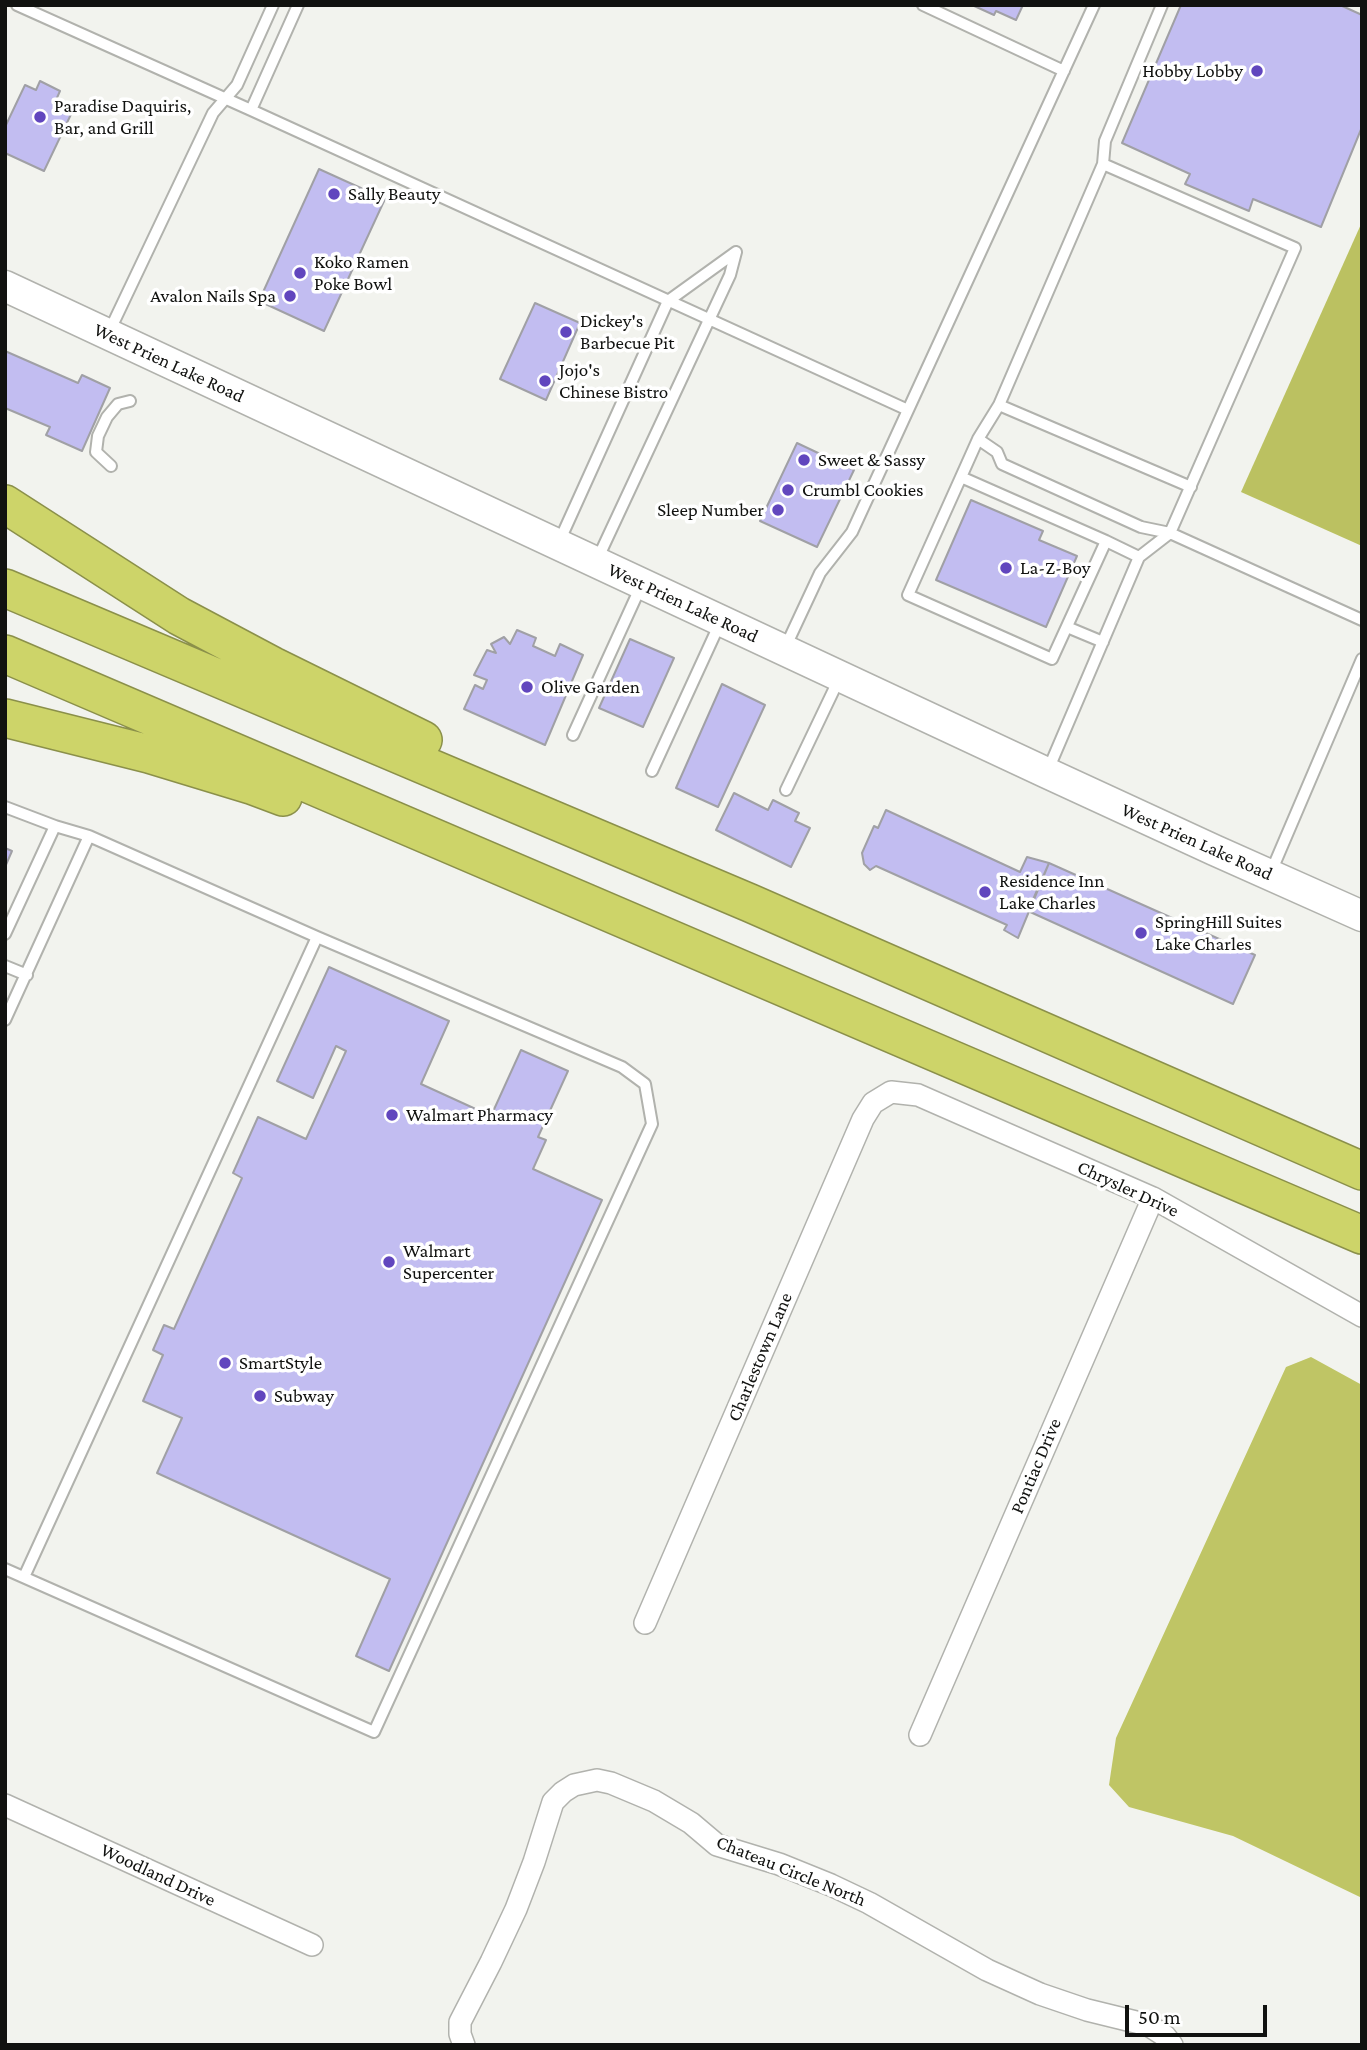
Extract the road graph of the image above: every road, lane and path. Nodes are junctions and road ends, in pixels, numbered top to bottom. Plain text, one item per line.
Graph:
1 (16, 5) edge
2 (273, 5) edge
3 (298, 5) edge
4 (923, 5) edge
5 (1094, 5) edge
6 (1162, 5) edge
7 (1064, 71) junction
8 (225, 100) junction
9 (251, 110) junction
10 (1103, 164) junction
11 (5, 286) edge
12 (668, 301) junction
13 (708, 319) junction
14 (108, 334) junction
15 (130, 401) dead end
16 (999, 405) junction
17 (908, 410) junction
18 (978, 439) junction
19 (111, 466) dead end
20 (961, 477) junction
21 (1191, 487) junction
22 (5, 504) edge
23 (1170, 533) junction
24 (1106, 541) junction
25 (558, 544) junction
26 (1139, 557) junction
27 (596, 562) junction
28 (642, 584) junction
29 (5, 588) edge
30 (1362, 620) edge
31 (721, 621) junction
32 (1067, 627) junction
33 (1103, 642) junction
34 (784, 650) junction
35 (5, 654) edge
36 (1362, 659) edge
37 (841, 676) junction
38 (5, 718) edge
39 (573, 735) dead end
40 (652, 771) dead end
41 (1046, 773) junction
42 (786, 790) dead end
43 (5, 807) edge
44 (55, 826) junction
45 (89, 836) junction
46 (477, 856) junction
47 (1270, 875) junction
48 (750, 903) junction
49 (1362, 916) edge
50 (5, 934) edge
51 (317, 937) junction
52 (5, 966) edge
53 (27, 975) junction
54 (5, 1020) edge
55 (883, 1096) joint
56 (1362, 1171) edge
57 (1153, 1198) junction
58 (1362, 1235) edge
59 (1362, 1316) edge
60 (5, 1569) edge
61 (24, 1577) junction
62 (645, 1623) dead end
63 (920, 1735) dead end
64 (5, 1805) edge
65 (312, 1945) dead end
66 (464, 2045) edge
67 (1172, 2045) edge

1 - 8 lane
2 - 8 lane
3 - 9 lane
4 - 7 lane
5 - 7 lane
6 - 10 lane
7 - 17 lane
8 - 9 lane
8 - 14 lane
9 - 12 lane
10 - 16 lane
10 - 21 lane
11 - 14 street, West Prien Lake Road
12 - 13 lane
12 - 13 lane
12 - 25 lane
13 - 17 lane
13 - 27 lane
14 - 25 street, West Prien Lake Road
15 - 19 lane
16 - 18 lane
16 - 21 lane
17 - 34 lane
18 - 20 lane
18 - 23 lane
20 - 24 lane
20 - 32 lane
21 - 23 lane
22 - 48 highway
23 - 26 lane
23 - 30 lane
24 - 26 lane
24 - 32 lane
25 - 27 street, West Prien Lake Road
26 - 33 lane
27 - 28 street, West Prien Lake Road
28 - 31 street, West Prien Lake Road
28 - 39 lane
29 - 48 highway
31 - 34 street, West Prien Lake Road
31 - 40 lane
32 - 33 lane
33 - 41 lane
34 - 37 street, West Prien Lake Road
35 - 46 highway
36 - 47 lane
37 - 41 street, West Prien Lake Road
37 - 42 lane
38 - 46 highway
41 - 47 street, West Prien Lake Road
43 - 44 lane
44 - 45 lane
44 - 50 lane
45 - 51 lane
45 - 53 lane
46 - 58 highway
47 - 49 street, West Prien Lake Road
48 - 56 highway
51 - 61 lane
51 - 61 lane
52 - 53 lane
53 - 54 lane
55 - 57 street, Chrysler Drive
55 - 62 street, Charlestown Lane
57 - 59 street, Chrysler Drive
57 - 63 street, Pontiac Drive
60 - 61 lane
64 - 65 street, Woodland Drive
66 - 67 street, Chateau Circle North

